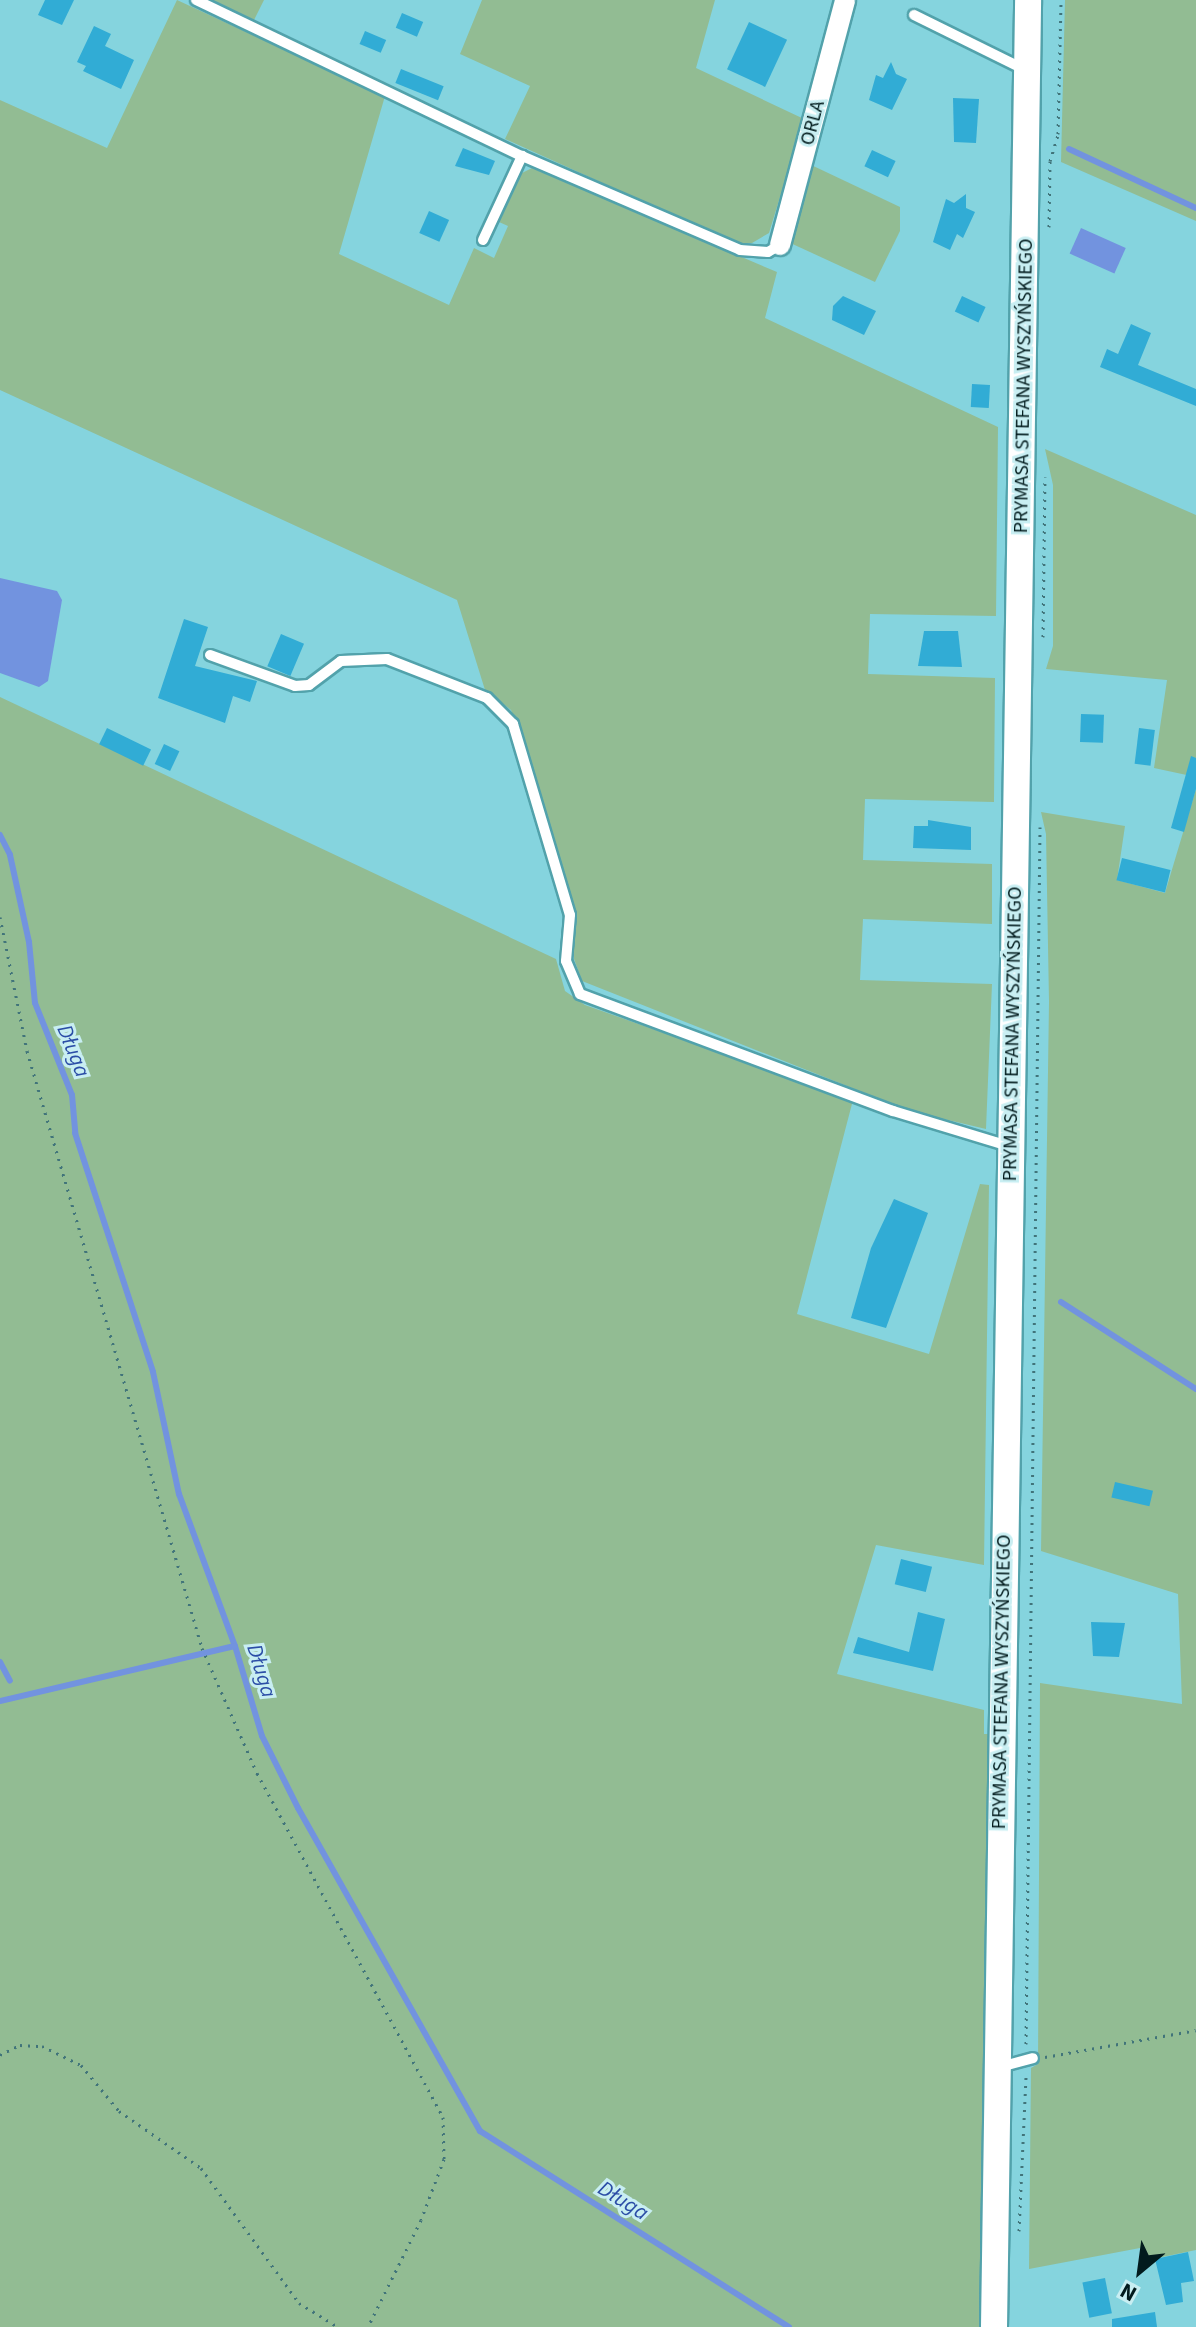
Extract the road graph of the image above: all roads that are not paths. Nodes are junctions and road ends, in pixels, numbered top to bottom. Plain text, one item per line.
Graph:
1 (196, 0) edge
2 (845, 0) edge
3 (1028, 0) edge
4 (914, 15) dead end
5 (1027, 71) junction
6 (522, 156) junction
7 (483, 240) dead end
8 (780, 245) joint
9 (210, 655) dead end
10 (1010, 1147) junction
11 (1030, 2060) road end
12 (997, 2068) junction
13 (994, 2327) edge

1 - 6 lane
2 - 8 street, ORLA
3 - 5 street, PRYMASA STEFANA WYSZYŃSKIEGO
4 - 5 lane
5 - 10 street, PRYMASA STEFANA WYSZYŃSKIEGO
6 - 7 lane
6 - 8 lane
9 - 10 lane
10 - 12 street, PRYMASA STEFANA WYSZYŃSKIEGO
11 - 12 lane
12 - 13 street

